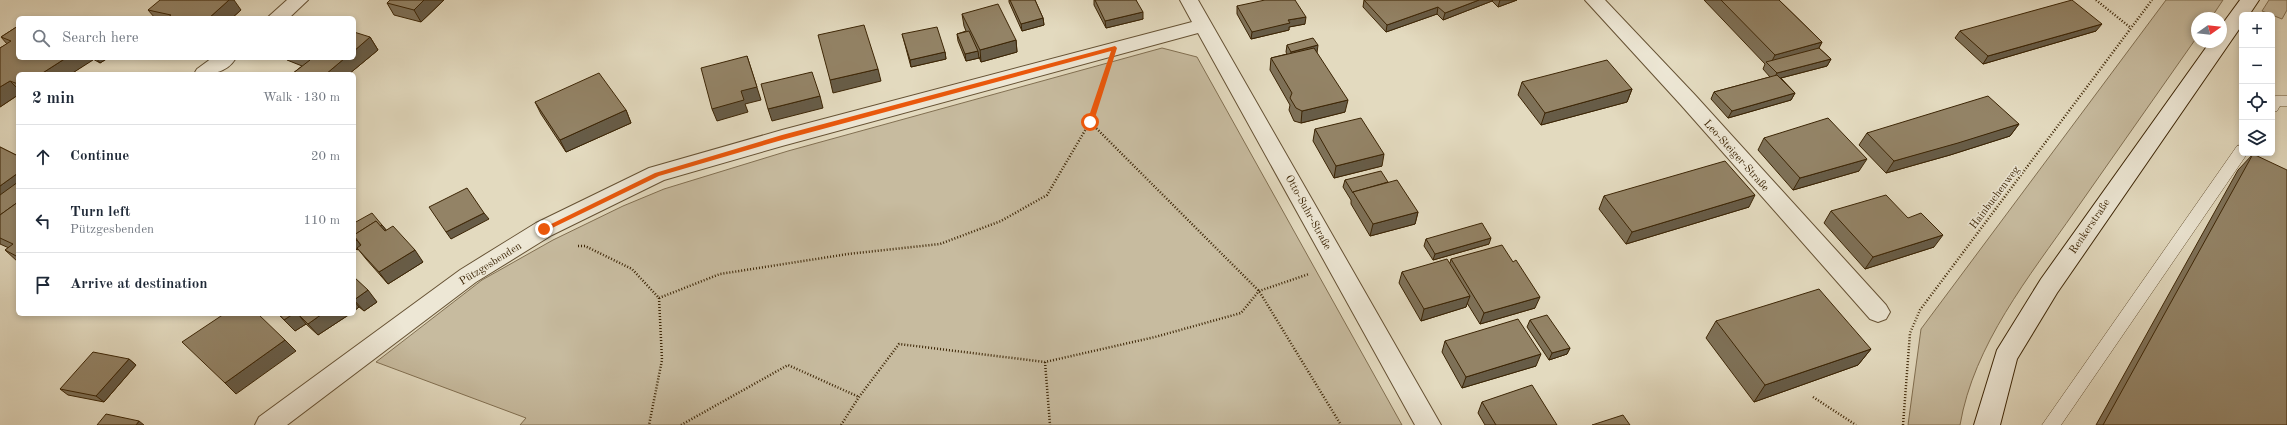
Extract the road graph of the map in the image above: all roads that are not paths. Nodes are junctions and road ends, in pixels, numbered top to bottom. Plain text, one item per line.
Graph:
1 (299, 0) edge
2 (1189, 0) edge
3 (1594, 0) edge
4 (2250, 0) edge
5 (279, 16) edge
6 (1204, 25) junction
7 (2227, 31) edge
8 (2215, 48) edge
9 (223, 60) edge
10 (207, 72) edge
11 (2287, 101) edge
12 (2275, 102) edge
13 (2239, 154) edge
14 (1878, 312) dead end
15 (268, 425) edge
16 (1428, 425) edge
17 (1987, 425) edge
18 (2051, 425) edge

1 - 5 street
2 - 6 street, Otto-Suhr-Straße
3 - 14 street, Leo-Steiger-Straße
4 - 7 street, Renkerstraße
6 - 15 street, Pützgesbenden
6 - 16 street, Otto-Suhr-Straße
8 - 17 street, Renkerstraße
9 - 10 street
11 - 12 lane
13 - 18 lane

